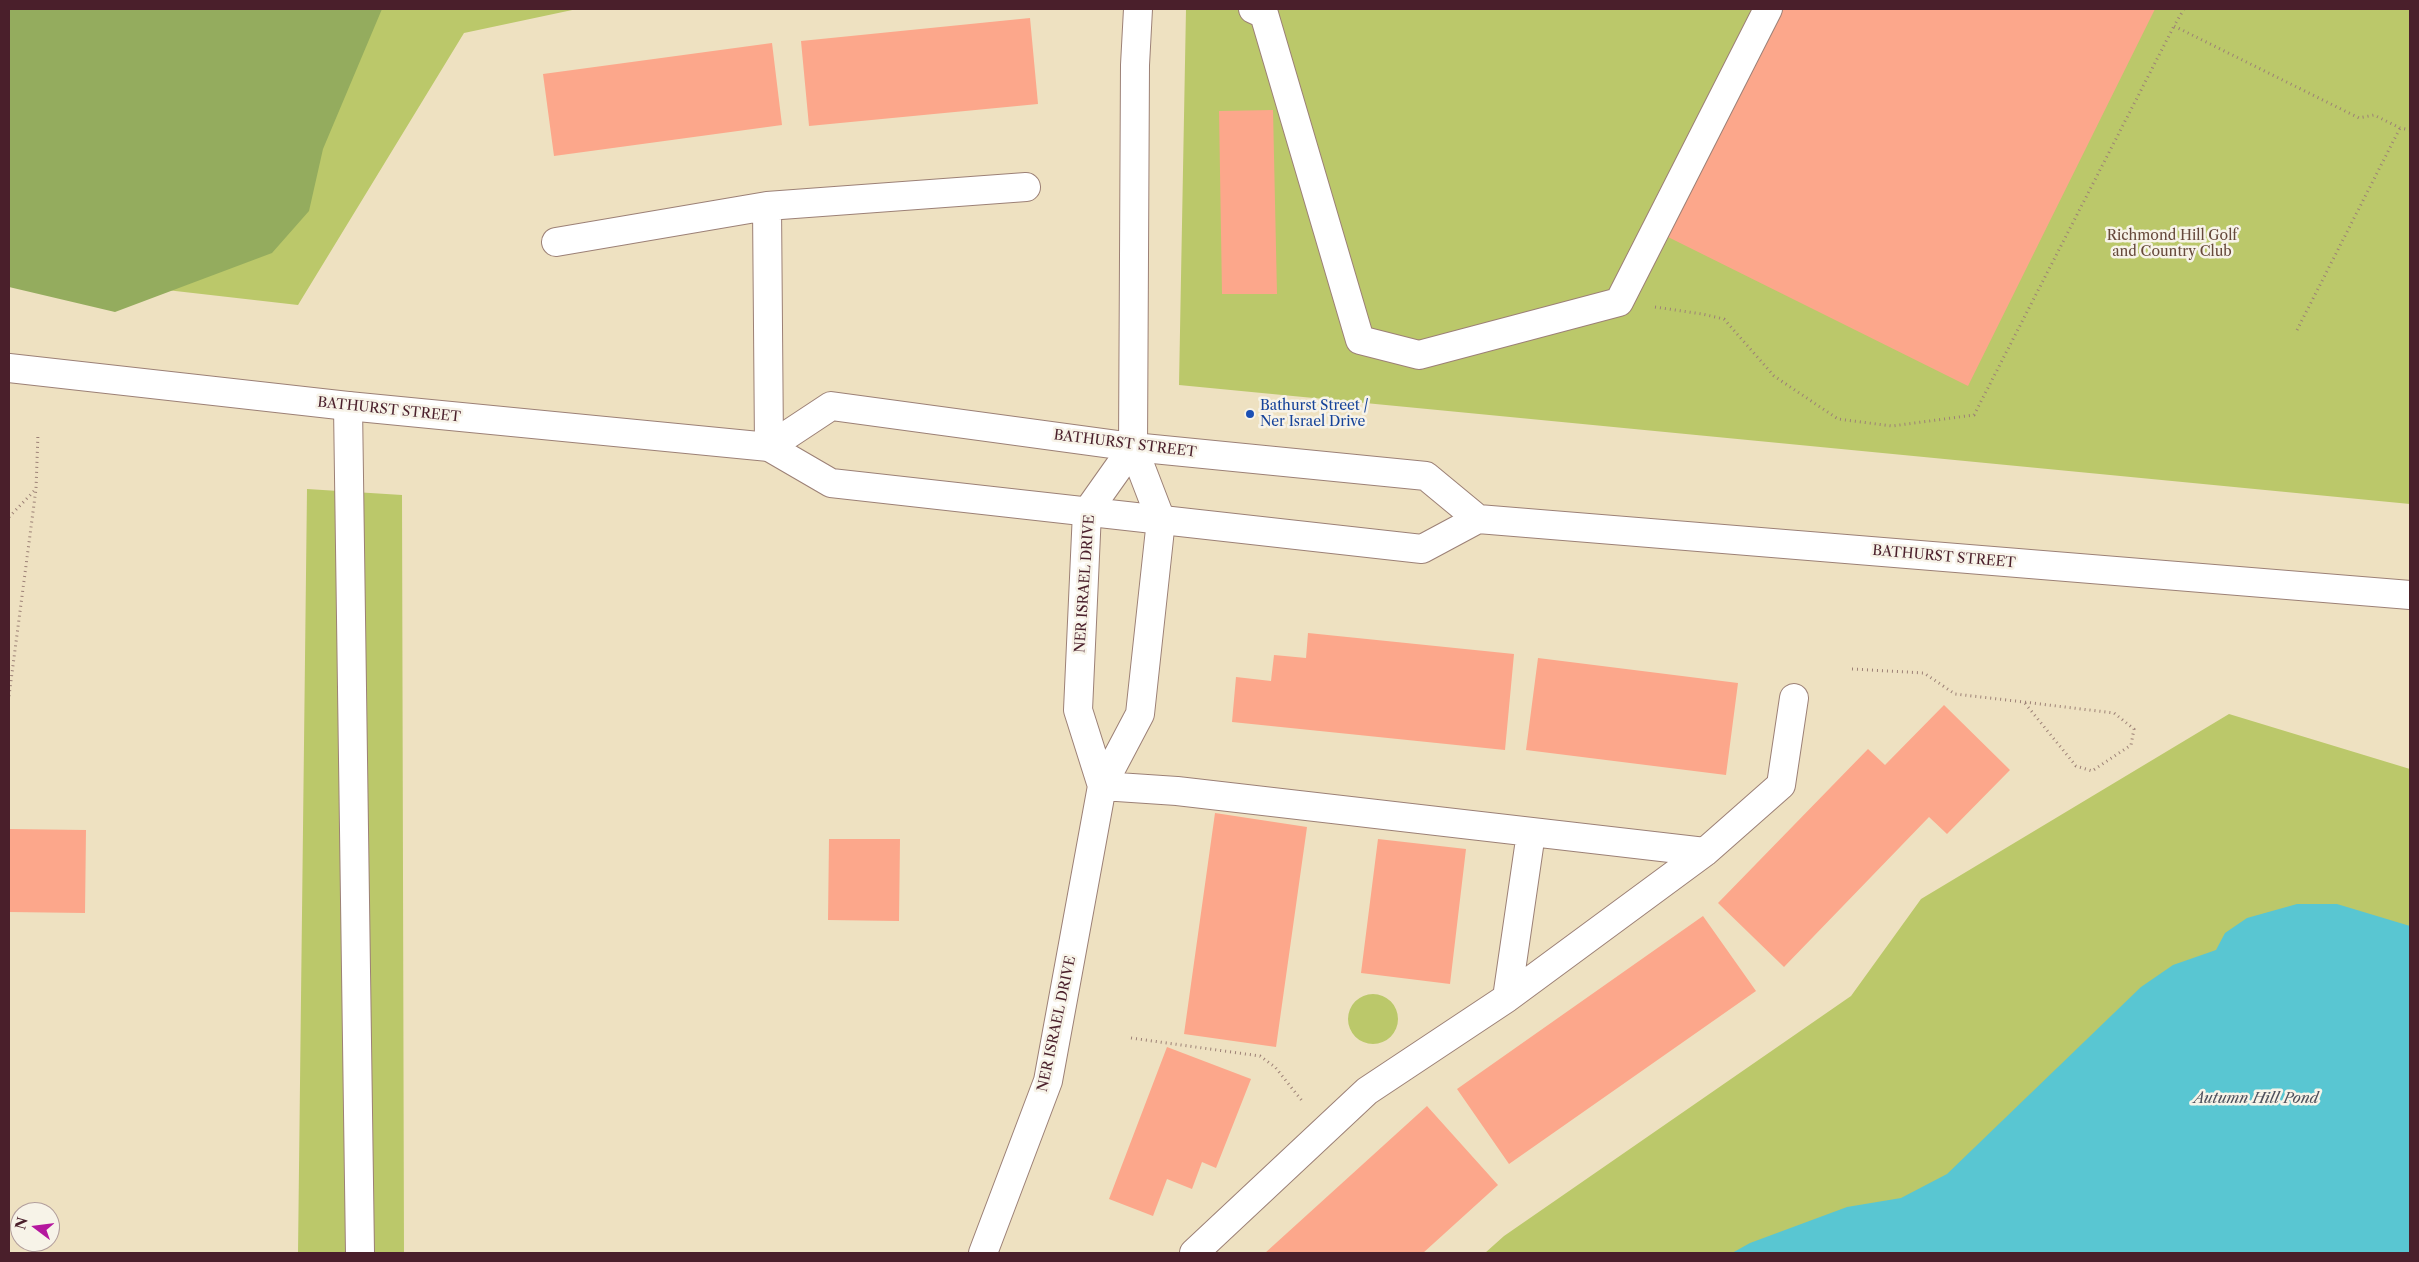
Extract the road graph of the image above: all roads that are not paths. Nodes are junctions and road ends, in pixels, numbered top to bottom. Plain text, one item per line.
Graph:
1 (1138, 9) edge
2 (1253, 9) edge
3 (1768, 9) edge
4 (1026, 187) dead end
5 (767, 206) junction
6 (556, 242) dead end
7 (9, 368) edge
8 (348, 406) junction
9 (769, 447) junction
10 (1134, 447) junction
11 (1088, 512) junction
12 (1478, 519) junction
13 (1161, 520) junction
14 (2410, 595) edge
15 (1794, 698) dead end
16 (1102, 786) junction
17 (1532, 833) junction
18 (1705, 852) junction
19 (1507, 998) junction
20 (360, 1253) edge
21 (983, 1253) edge
22 (1194, 1253) edge

1 - 10 main road
2 - 3 main road
4 - 5 main road
5 - 6 main road
5 - 9 main road
7 - 8 main road, BATHURST STREET
8 - 9 main road, BATHURST STREET
8 - 20 main road
9 - 10 main road, BATHURST STREET
9 - 11 main road, BATHURST STREET
10 - 11 main road, NER ISRAEL DRIVE
10 - 12 main road, BATHURST STREET
10 - 13 main road, NER ISRAEL DRIVE
11 - 13 main road, BATHURST STREET
11 - 16 main road, NER ISRAEL DRIVE
12 - 13 main road, BATHURST STREET
12 - 14 main road, BATHURST STREET
13 - 16 main road, NER ISRAEL DRIVE
15 - 18 main road
16 - 17 main road
16 - 21 main road, NER ISRAEL DRIVE
17 - 18 main road
17 - 19 main road
18 - 19 main road
19 - 22 main road

